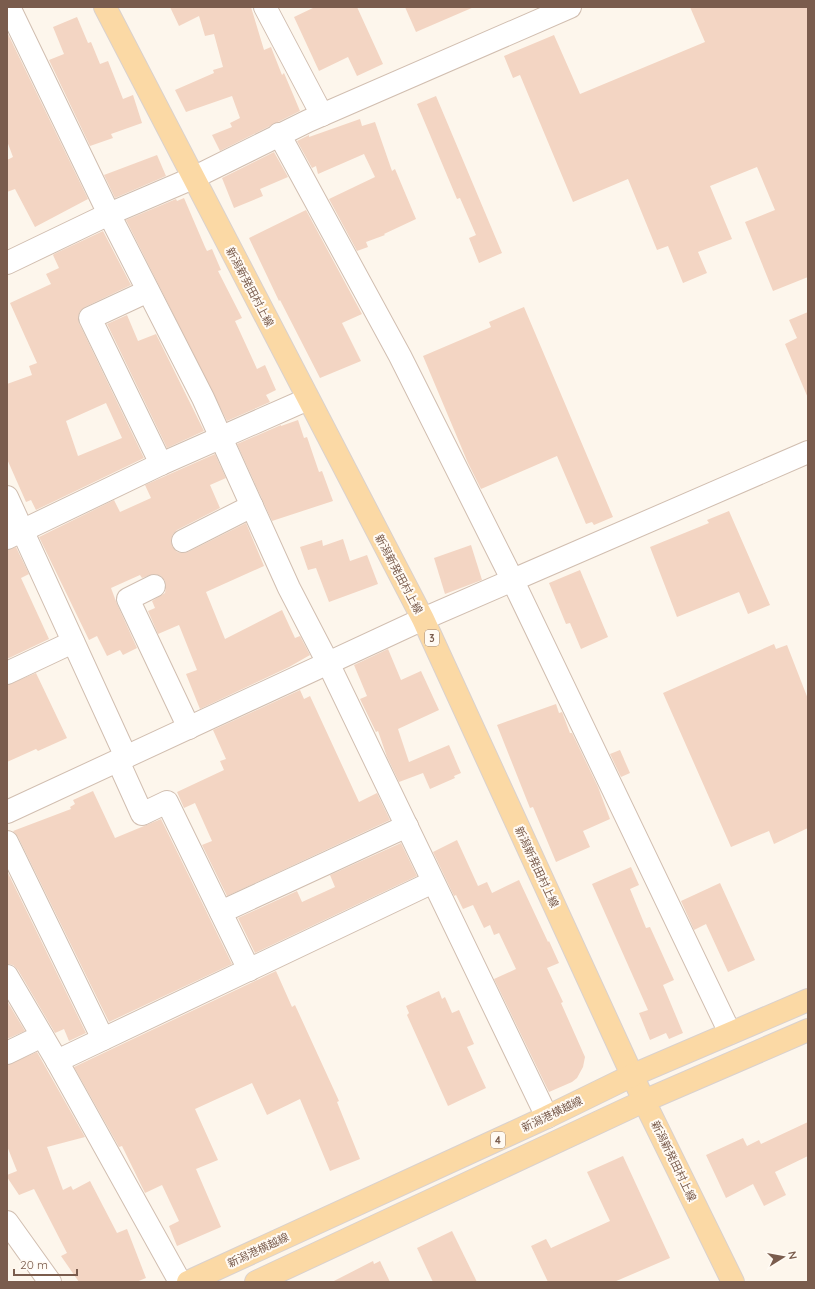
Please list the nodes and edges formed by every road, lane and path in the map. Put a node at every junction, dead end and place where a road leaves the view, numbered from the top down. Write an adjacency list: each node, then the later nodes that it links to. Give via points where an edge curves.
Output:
1 (9, 7): 8 (street)
2 (105, 7): 7 (main road, 新潟新発田村上線 / 3)
3 (265, 7): 5 (street)
4 (570, 7): 5 (street)
5 (322, 115): 6 (street)
6 (279, 134): 7 (street); 19 (street, via 400,356)
7 (193, 178): 8 (street); 11 (main road, 新潟新発田村上線 / 3)
8 (109, 214): 9 (street); 10 (street)
9 (7, 263)
10 (148, 291): 12 (street); 14 (street, via 90,318)
11 (308, 399): 12 (street); 21 (main road, 新潟新発田村上線 / 3)
12 (220, 437): 14 (street); 16 (street)
13 (808, 452): 19 (street)
14 (161, 464): 17 (street)
15 (7, 497): 17 (street)
16 (252, 506): 18 (street); 23 (street, via 289,588)
17 (15, 535): 22 (street)
18 (183, 541)
19 (512, 579): 21 (street); 36 (street)
20 (154, 586): 25 (street, via 128,599)
21 (423, 619): 23 (street); 41 (main road, 新潟新発田村上線 / 3)
22 (73, 642): 24 (street); 26 (street)
23 (328, 663): 25 (street); 28 (street)
24 (7, 673)
25 (189, 728): 26 (street)
26 (122, 759): 27 (street); 31 (street, via 142,814 167,802)
27 (7, 812)
28 (407, 826): 30 (street); 31 (street)
29 (7, 842): 38 (street)
30 (433, 882): 32 (street); 43 (street)
31 (221, 912): 32 (street)
32 (249, 970): 38 (street)
33 (7, 976): 37 (street)
34 (808, 1000): 36 (main road, 新潟港横越線 / 4)
35 (808, 1030): 42 (main road, 4)
36 (730, 1033): 41 (main road, 新潟港横越線 / 4)
37 (42, 1036): 39 (street); 40 (street)
38 (103, 1039): 40 (street)
39 (7, 1053)
40 (57, 1061): 46 (street)
41 (633, 1075): 42 (main road, 新潟新発田村上線 / 3); 43 (main road, 新潟港横越線 / 4)
42 (644, 1101): 48 (main road, 4); 49 (main road, 新潟新発田村上線 / 3)
43 (547, 1117): 47 (main road, 新潟港横越線 / 4)
44 (7, 1222): 45 (street)
45 (50, 1282)
46 (180, 1282)
47 (188, 1282)
48 (256, 1282)
49 (733, 1282)

